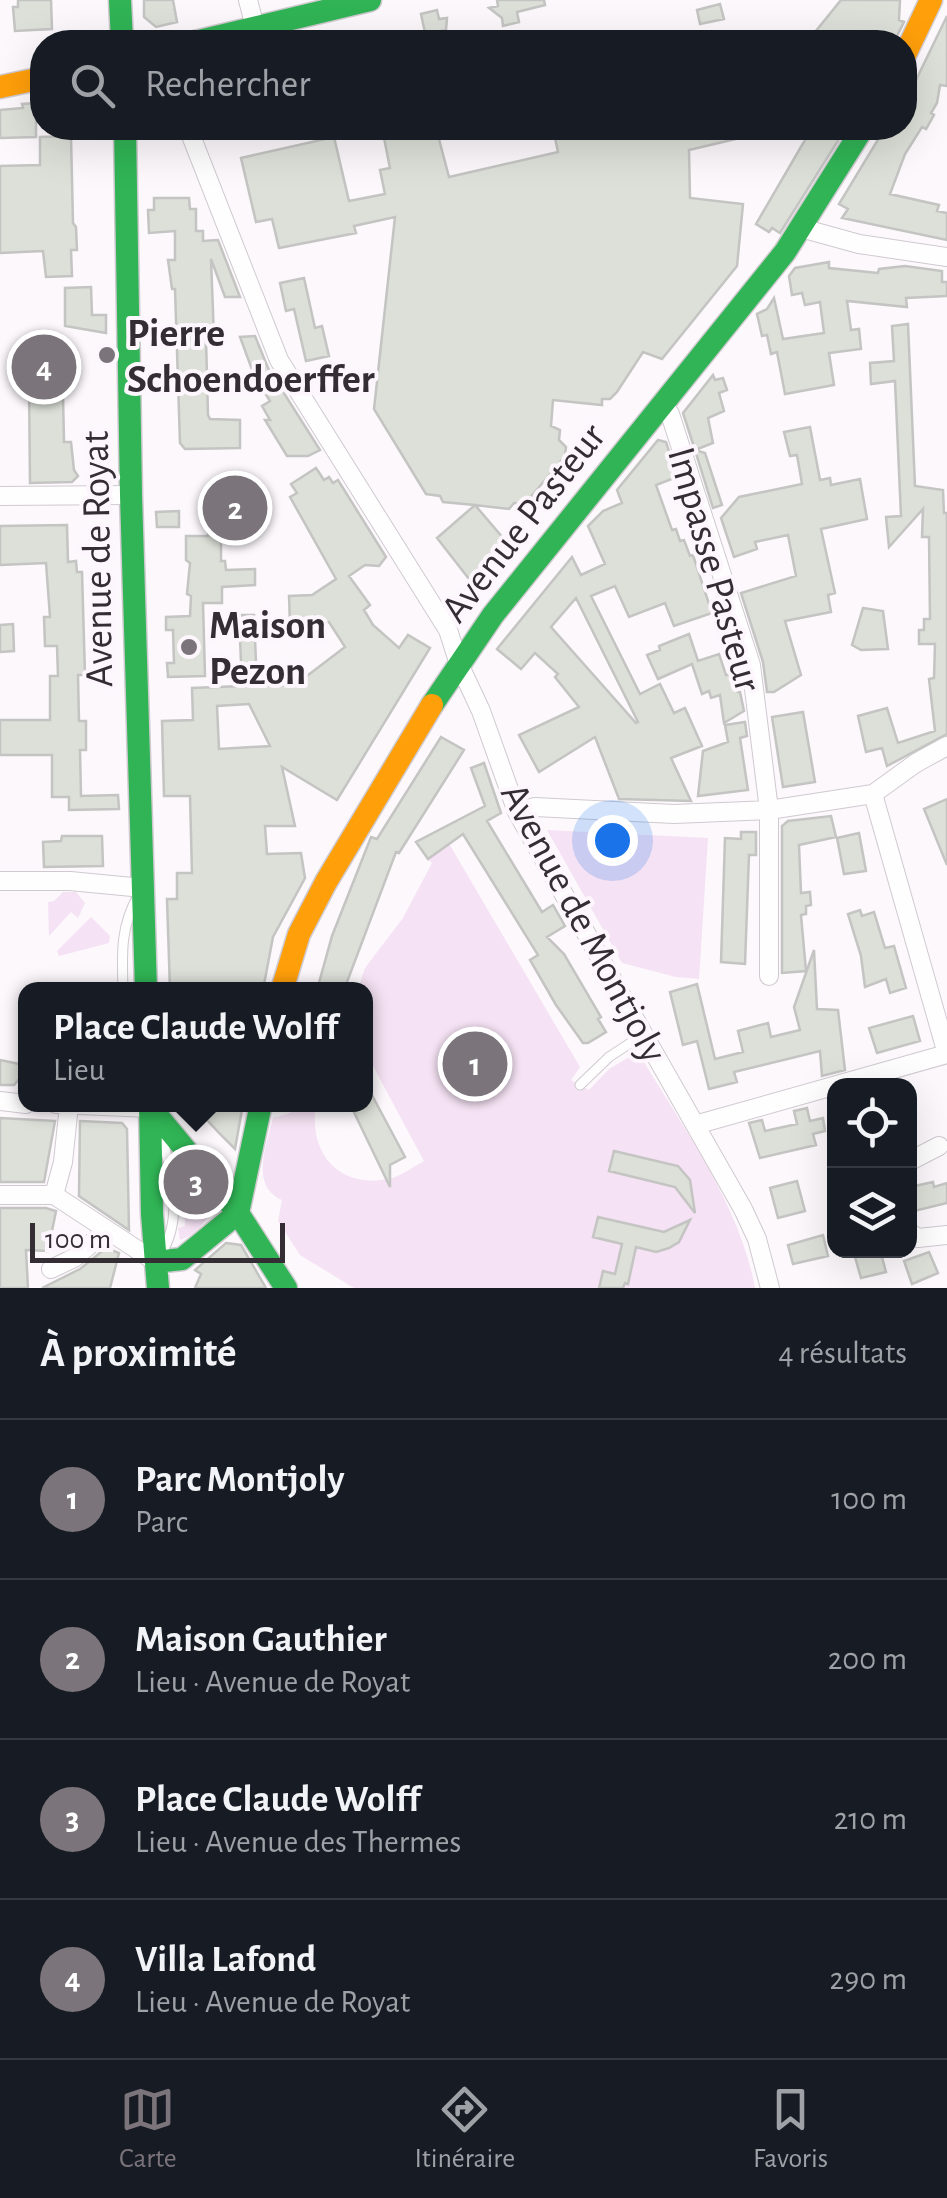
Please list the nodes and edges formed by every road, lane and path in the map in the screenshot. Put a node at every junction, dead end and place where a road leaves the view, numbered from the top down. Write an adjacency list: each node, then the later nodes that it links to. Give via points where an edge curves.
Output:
1 (120, 0): 6 (street)
2 (248, 0): 5 (street)
3 (370, 0): 5 (street)
4 (931, 0): 8 (street)
5 (255, 27): 7 (street)
6 (121, 30)
7 (243, 30)
8 (917, 30)
9 (30, 80): 10 (street)
10 (0, 86)
11 (124, 140): 17 (street, Avenue de Royat)
12 (193, 140): 19 (street, Avenue de Montjoly, via 279,360 448,630)
13 (856, 140): 14 (street, Avenue Pasteur)
14 (801, 228): 15 (street); 16 (street, Avenue Pasteur)
15 (947, 257)
16 (663, 404): 19 (street, Avenue Pasteur); 22 (street, Impasse Pasteur, via 752,666)
17 (131, 494): 18 (street); 25 (street, Avenue de Royat)
18 (0, 496)
19 (459, 664): 23 (street, Avenue de Montjoly); 29 (street, Avenue Pasteur, via 326,882)
20 (947, 746): 21 (street)
21 (873, 794): 22 (street); 31 (street)
22 (769, 810): 23 (street); 26 (street, Impasse Pasteur)
23 (518, 812): 30 (street, Avenue de Montjoly)
24 (0, 880): 25 (street)
25 (143, 888): 27 (lane, via 126,916); 28 (street, Avenue de Royat)
26 (769, 976)
27 (123, 982)
28 (146, 982)
29 (284, 982)
30 (644, 1034): 32 (lane); 37 (street, Avenue de Montjoly)
31 (947, 1054): 37 (street)
32 (580, 1085)
33 (68, 1112): 41 (street)
34 (150, 1112): 46 (street)
35 (155, 1112): 42 (street)
36 (259, 1112): 42 (street)
37 (695, 1125): 50 (street, Avenue de Montjoly, via 757,1239)
38 (939, 1146): 39 (street)
39 (917, 1157)
40 (0, 1195): 41 (street)
41 (54, 1195): 43 (street)
42 (238, 1213): 46 (street, via 182,1260); 49 (street)
43 (106, 1231): 46 (street); 47 (street)
44 (947, 1235): 45 (street)
45 (917, 1237)
46 (156, 1262): 48 (street)
47 (51, 1269)
48 (158, 1288)
49 (286, 1288)
50 (770, 1288)

